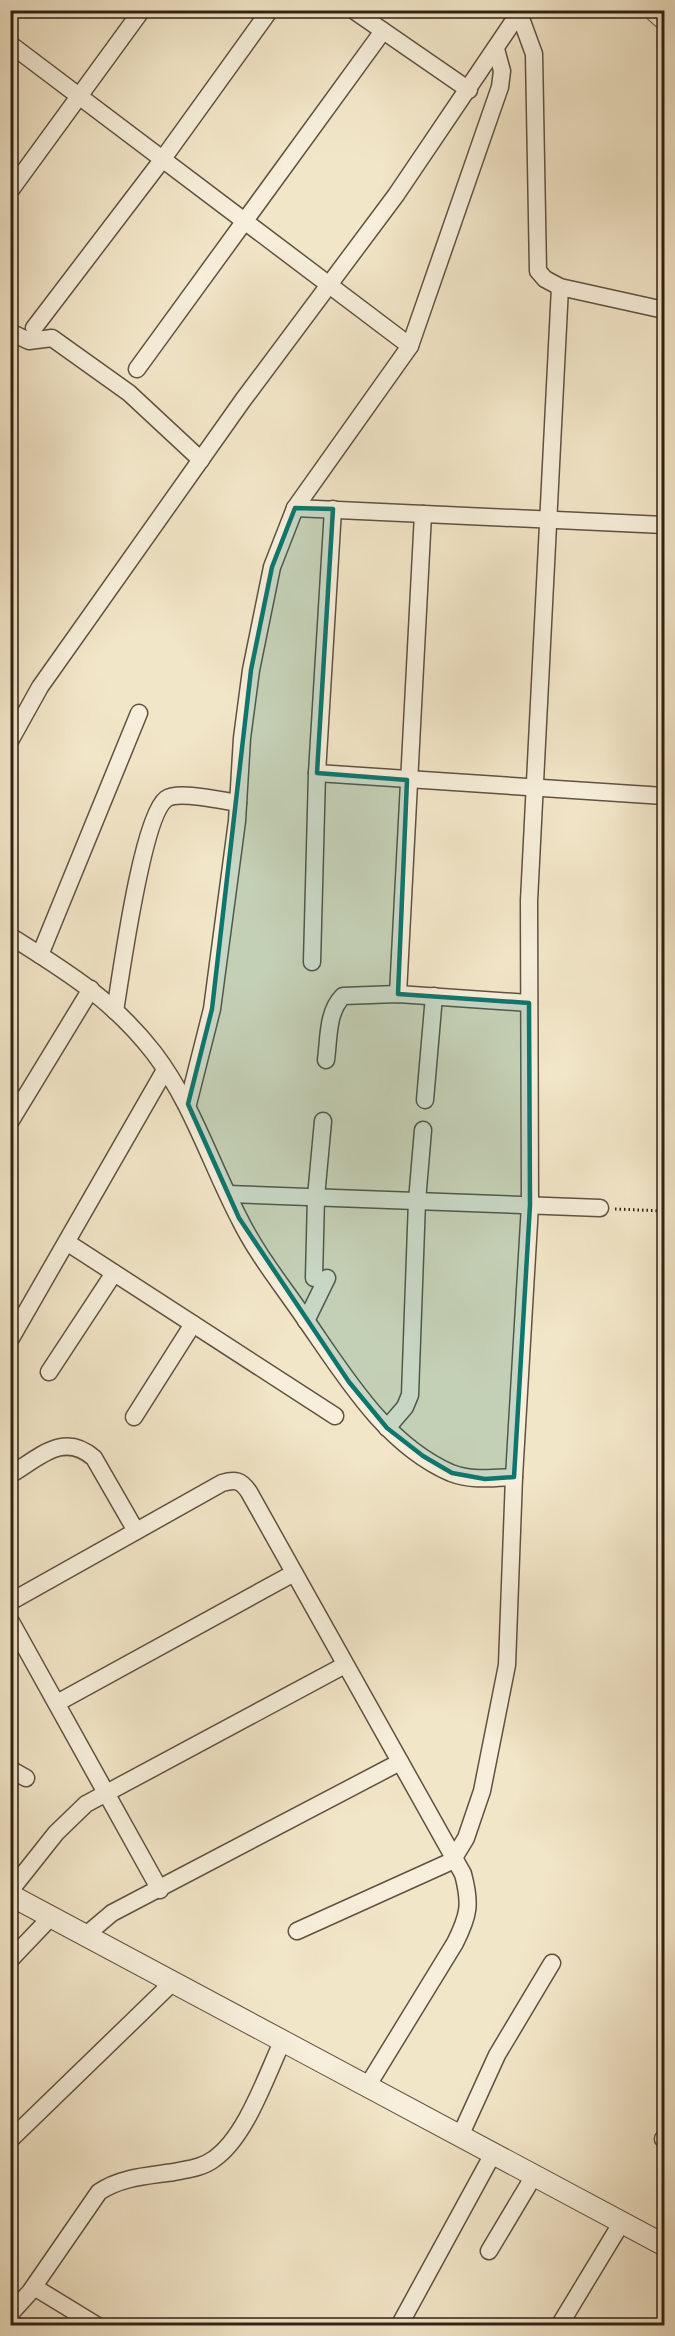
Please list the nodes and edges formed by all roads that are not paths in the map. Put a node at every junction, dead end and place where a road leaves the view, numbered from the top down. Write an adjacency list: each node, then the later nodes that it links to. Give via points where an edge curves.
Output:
1 (142, 10): 11 (street)
2 (270, 10): 12 (street)
3 (353, 10): 7 (street)
4 (654, 10): 6 (street)
5 (520, 12): 9 (street); 16 (street, via 534,54 536,263 545,279)
6 (664, 19)
7 (383, 31): 10 (street); 14 (street)
8 (10, 44): 11 (street)
9 (496, 49): 10 (street); 20 (street, via 502,71 500,87)
10 (469, 90): 15 (street)
11 (80, 94): 12 (street); 13 (street)
12 (162, 160): 14 (street); 18 (street)
13 (10, 191)
14 (244, 222): 15 (street); 21 (street)
15 (328, 284): 20 (street); 22 (street)
16 (560, 287): 17 (street); 26 (street)
17 (664, 310)
18 (34, 328)
19 (10, 332): 22 (street, via 29,341 52,338 129,393)
20 (410, 346): 23 (street)
21 (137, 369)
22 (201, 460): 29 (street, via 40,687)
23 (295, 508): 24 (street); 34 (street, via 272,567 251,670)
24 (333, 509): 25 (street); 30 (street)
25 (423, 514): 26 (street); 31 (street)
26 (547, 520): 27 (street); 32 (street)
27 (664, 525)
28 (139, 713): 36 (street)
29 (10, 741)
30 (316, 773): 31 (street); 37 (street)
31 (408, 780): 32 (street); 39 (street)
32 (534, 790): 33 (street); 41 (street)
33 (664, 796)
34 (238, 803): 42 (street, via 177,795 166,799 158,811 142,858); 46 (street, via 212,1009)
35 (10, 936): 36 (street)
36 (40, 955): 38 (street)
37 (312, 962)
38 (91, 989): 42 (street); 48 (street)
39 (398, 994): 40 (street); 43 (street, via 343,996 335,1003)
40 (434, 996): 41 (street); 45 (street)
41 (529, 1003): 53 (street)
42 (115, 1011): 44 (street)
43 (327, 1060)
44 (165, 1070): 46 (street); 55 (street)
45 (425, 1100)
46 (188, 1104): 50 (street)
47 (323, 1121): 51 (street)
48 (10, 1122)
49 (423, 1130): 52 (street)
50 (228, 1194): 51 (street); 57 (street, via 262,1257)
51 (316, 1197): 52 (street); 57 (street, via 321,1278)
52 (417, 1201): 53 (street); 63 (street, via 410,1395)
53 (530, 1205): 54 (street); 65 (street)
54 (600, 1208)
55 (68, 1243): 56 (street); 59 (street)
56 (114, 1273): 58 (street); 60 (street)
57 (306, 1321): 63 (street)
58 (193, 1324): 61 (street); 62 (street)
59 (10, 1340)
60 (50, 1372)
61 (134, 1416)
62 (335, 1416)
63 (387, 1428): 65 (street, via 452,1473 485,1479)
64 (10, 1475): 66 (street, via 58,1446 74,1445 94,1458)
65 (514, 1477): 76 (street, via 507,1665 482,1791 466,1838)
66 (136, 1531): 67 (street, via 233,1479 243,1483 249,1492); 68 (street)
67 (294, 1574): 70 (street); 71 (street)
68 (10, 1602)
69 (10, 1620): 71 (street)
70 (345, 1665): 72 (street); 75 (street)
71 (57, 1703): 75 (street)
72 (400, 1762): 76 (street); 77 (street)
73 (10, 1769): 74 (street)
74 (26, 1778)
75 (106, 1791): 77 (street); 78 (street, via 69,1819)
76 (453, 1858): 80 (street, via 452,1862); 86 (street, via 463,1874 469,1898 467,1920)
77 (160, 1890): 81 (street, via 112,1913)
78 (10, 1893): 79 (street)
79 (51, 1917): 81 (street); 82 (street)
80 (297, 1931)
81 (86, 1935): 84 (street)
82 (10, 1960)
83 (552, 1963): 87 (street, via 496,2055)
84 (173, 1982): 85 (street); 88 (street)
85 (284, 2040): 86 (street); 94 (street, via 238,2133 225,2149 198,2167 113,2182 99,2192)
86 (368, 2085): 87 (street)
87 (461, 2134): 89 (street)
88 (10, 2140)
89 (494, 2152): 90 (street); 97 (street)
90 (536, 2174): 91 (street); 93 (street)
91 (622, 2222): 92 (street); 98 (street)
92 (664, 2245)
93 (489, 2251)
94 (34, 2287): 95 (street); 96 (street)
95 (10, 2314)
96 (98, 2325)
97 (399, 2325)
98 (559, 2325)

